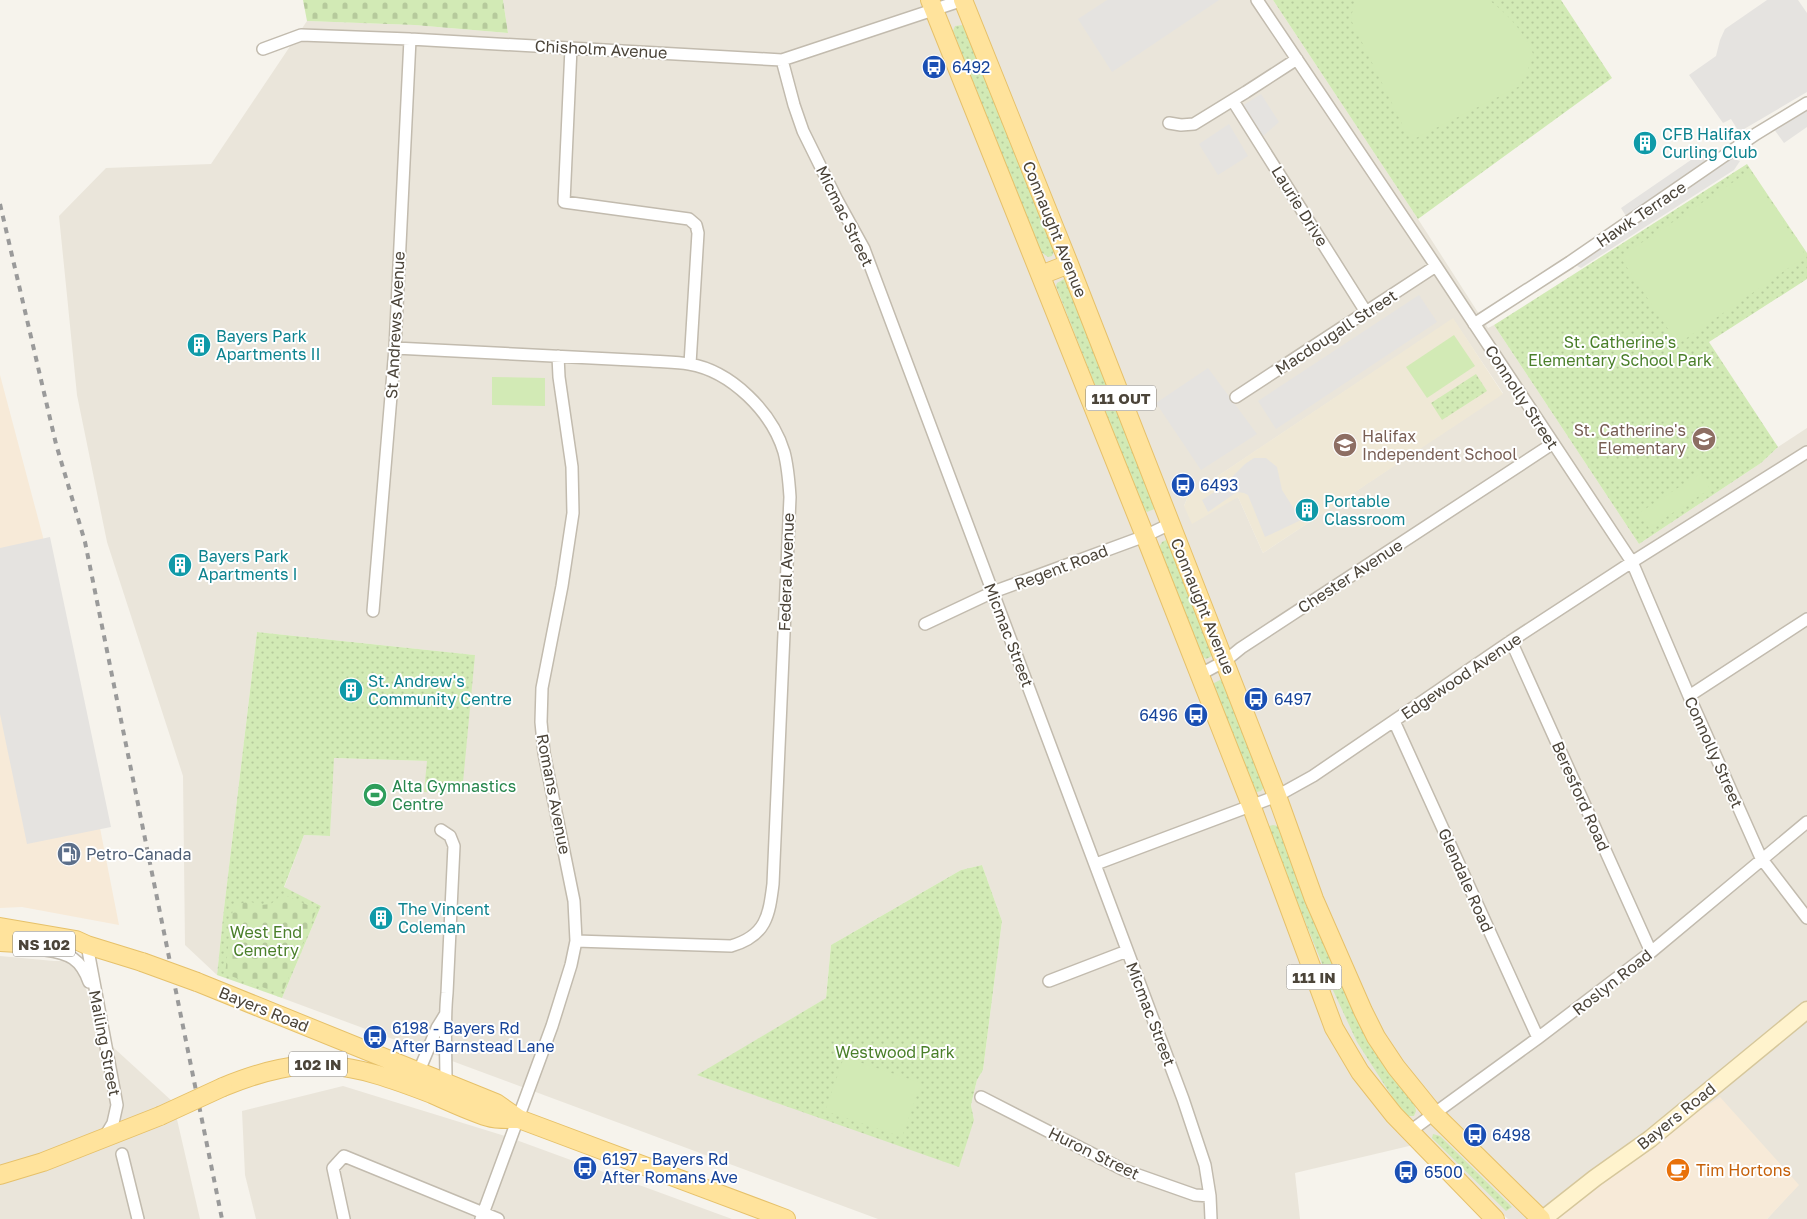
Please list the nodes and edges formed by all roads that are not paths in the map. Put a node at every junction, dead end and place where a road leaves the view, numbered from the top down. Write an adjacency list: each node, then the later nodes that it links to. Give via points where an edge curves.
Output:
1 (963, 0): 3 (street, Connaught Avenue); 12 (main road, Connaught Avenue / 111 OUT)
2 (1257, 0): 7 (street, Connolly Street)
3 (933, 5): 8 (street, Chisholm Avenue); 14 (main road, Connaught Avenue / 111 IN)
4 (410, 40): 5 (street, Chisholm Avenue); 6 (street, Chisholm Avenue, via 300,35); 17 (street, St Andrews Avenue)
5 (571, 48): 8 (street, Chisholm Avenue); 19 (street, via 564,202 689,219 696,225 698,264)
6 (263, 49)
7 (1296, 59): 9 (street); 13 (street, Connolly Street)
8 (782, 60): 26 (street, Micmac Street, via 803,130 864,249)
9 (1233, 100): 11 (street, via 1194,124); 15 (street, Laurie Drive)
10 (1807, 102): 16 (street, Hawk Terrace)
11 (1169, 124)
12 (1070, 264): 14 (main road); 23 (main road, Connaught Avenue / 111 OUT)
13 (1436, 266): 15 (street, Macdougall Street); 16 (street, Connolly Street)
14 (1041, 275): 24 (main road, Connaught Avenue / 111 IN)
15 (1366, 312): 20 (street, Macdougall Street)
16 (1474, 324): 21 (street, Connolly Street)
17 (395, 348): 18 (street, Federal Avenue); 27 (street, St Andrews Avenue)
18 (558, 356): 19 (street, Federal Avenue); 43 (street, Romans Avenue, via 572,467 573,514 542,688 540,722 574,901)
19 (690, 364): 43 (street, Federal Avenue, via 734,384 756,404 777,433 788,468 790,497 770,910 755,934 731,946)
20 (1236, 397)
21 (1552, 444): 25 (street, Connolly Street); 31 (street, Chester Avenue, via 1240,648)
22 (1807, 452): 25 (street, Edgewood Avenue)
23 (1170, 524): 24 (street, Regent Road); 31 (main road, Connaught Avenue / 111 OUT)
24 (1145, 536): 26 (street, Regent Road); 32 (main road, Connaught Avenue / 111 IN)
25 (1632, 562): 30 (street, Edgewood Avenue); 33 (street, Connolly Street)
26 (993, 592): 29 (street, Regent Road); 40 (street, Micmac Street)
27 (373, 611)
28 (1807, 619): 33 (street)
29 (925, 624)
30 (1512, 641): 34 (street, Edgewood Avenue); 48 (street, Beresford Road)
31 (1225, 661): 32 (street, Chester Avenue); 35 (main road, Connaught Avenue / 111 OUT)
32 (1199, 675): 36 (main road, Connaught Avenue / 111 IN)
33 (1689, 696): 39 (street, Connolly Street)
34 (1394, 721): 35 (street, Edgewood Avenue, via 1313,776); 53 (street, Glendale Road)
35 (1277, 796): 36 (street, Edgewood Avenue); 57 (main road, Connaught Avenue / 111 OUT, via 1314,899 1376,1037)
36 (1251, 805): 40 (street, Edgewood Avenue); 59 (main road, Connaught Avenue / 111 IN, via 1334,1028 1360,1072)
37 (1807, 822): 39 (street, Roslyn Road)
38 (441, 830): 52 (street, via 450,836 454,846)
39 (1762, 858): 41 (street, Connolly Street); 48 (street, Roslyn Road)
40 (1096, 864): 47 (street, Micmac Street)
41 (1807, 918)
42 (0, 927): 45 (main road, Bayers Road, via 76,940)
43 (576, 941): 58 (street, Romans Avenue, via 552,1026)
44 (0, 942): 45 (main road, NS 102)
45 (87, 945): 50 (street, Mailing Street); 54 (main road, Bayers Road, bridge, via 197,982)
46 (0, 948): 50 (street, via 52,951 71,956 87,975)
47 (1127, 951): 49 (street); 63 (street, Micmac Street, via 1183,1099 1205,1165)
48 (1650, 952): 53 (street, Roslyn Road)
49 (1049, 981)
50 (97, 1003): 60 (street, Mailing Street, via 117,1105 113,1123)
51 (1807, 1010): 71 (main road, Bayers Road, via 1650,1139)
52 (444, 1015): 54 (street); 55 (street)
53 (1538, 1038): 57 (street, Roslyn Road)
54 (419, 1072): 55 (main road, Bayers Road)
55 (446, 1082): 58 (main road, Bayers Road, via 496,1103)
56 (981, 1097): 63 (street, Huron Street, via 1124,1170 1195,1195)
57 (1434, 1114): 59 (street, Roslyn Road); 71 (main road, Connaught Avenue / 111 OUT)
58 (519, 1119): 60 (main road, Bayers Road / 102 IN, bridge, via 490,1118 378,1074 317,1064 280,1068 242,1080); 64 (street, Romans Avenue); 68 (main road, Bayers Road)
59 (1409, 1132): 70 (main road, Connaught Avenue / 111 IN)
60 (103, 1139): 62 (main road, Bayers Road / 102 IN)
61 (122, 1154): 65 (street)
62 (0, 1174)
63 (1210, 1196): 69 (street, Micmac Street)
64 (482, 1216): 66 (street, via 344,1156 333,1168); 67 (street)
65 (138, 1219)
66 (344, 1219)
67 (498, 1219)
68 (786, 1219)
69 (1211, 1219)
70 (1495, 1219)
71 (1542, 1219)

